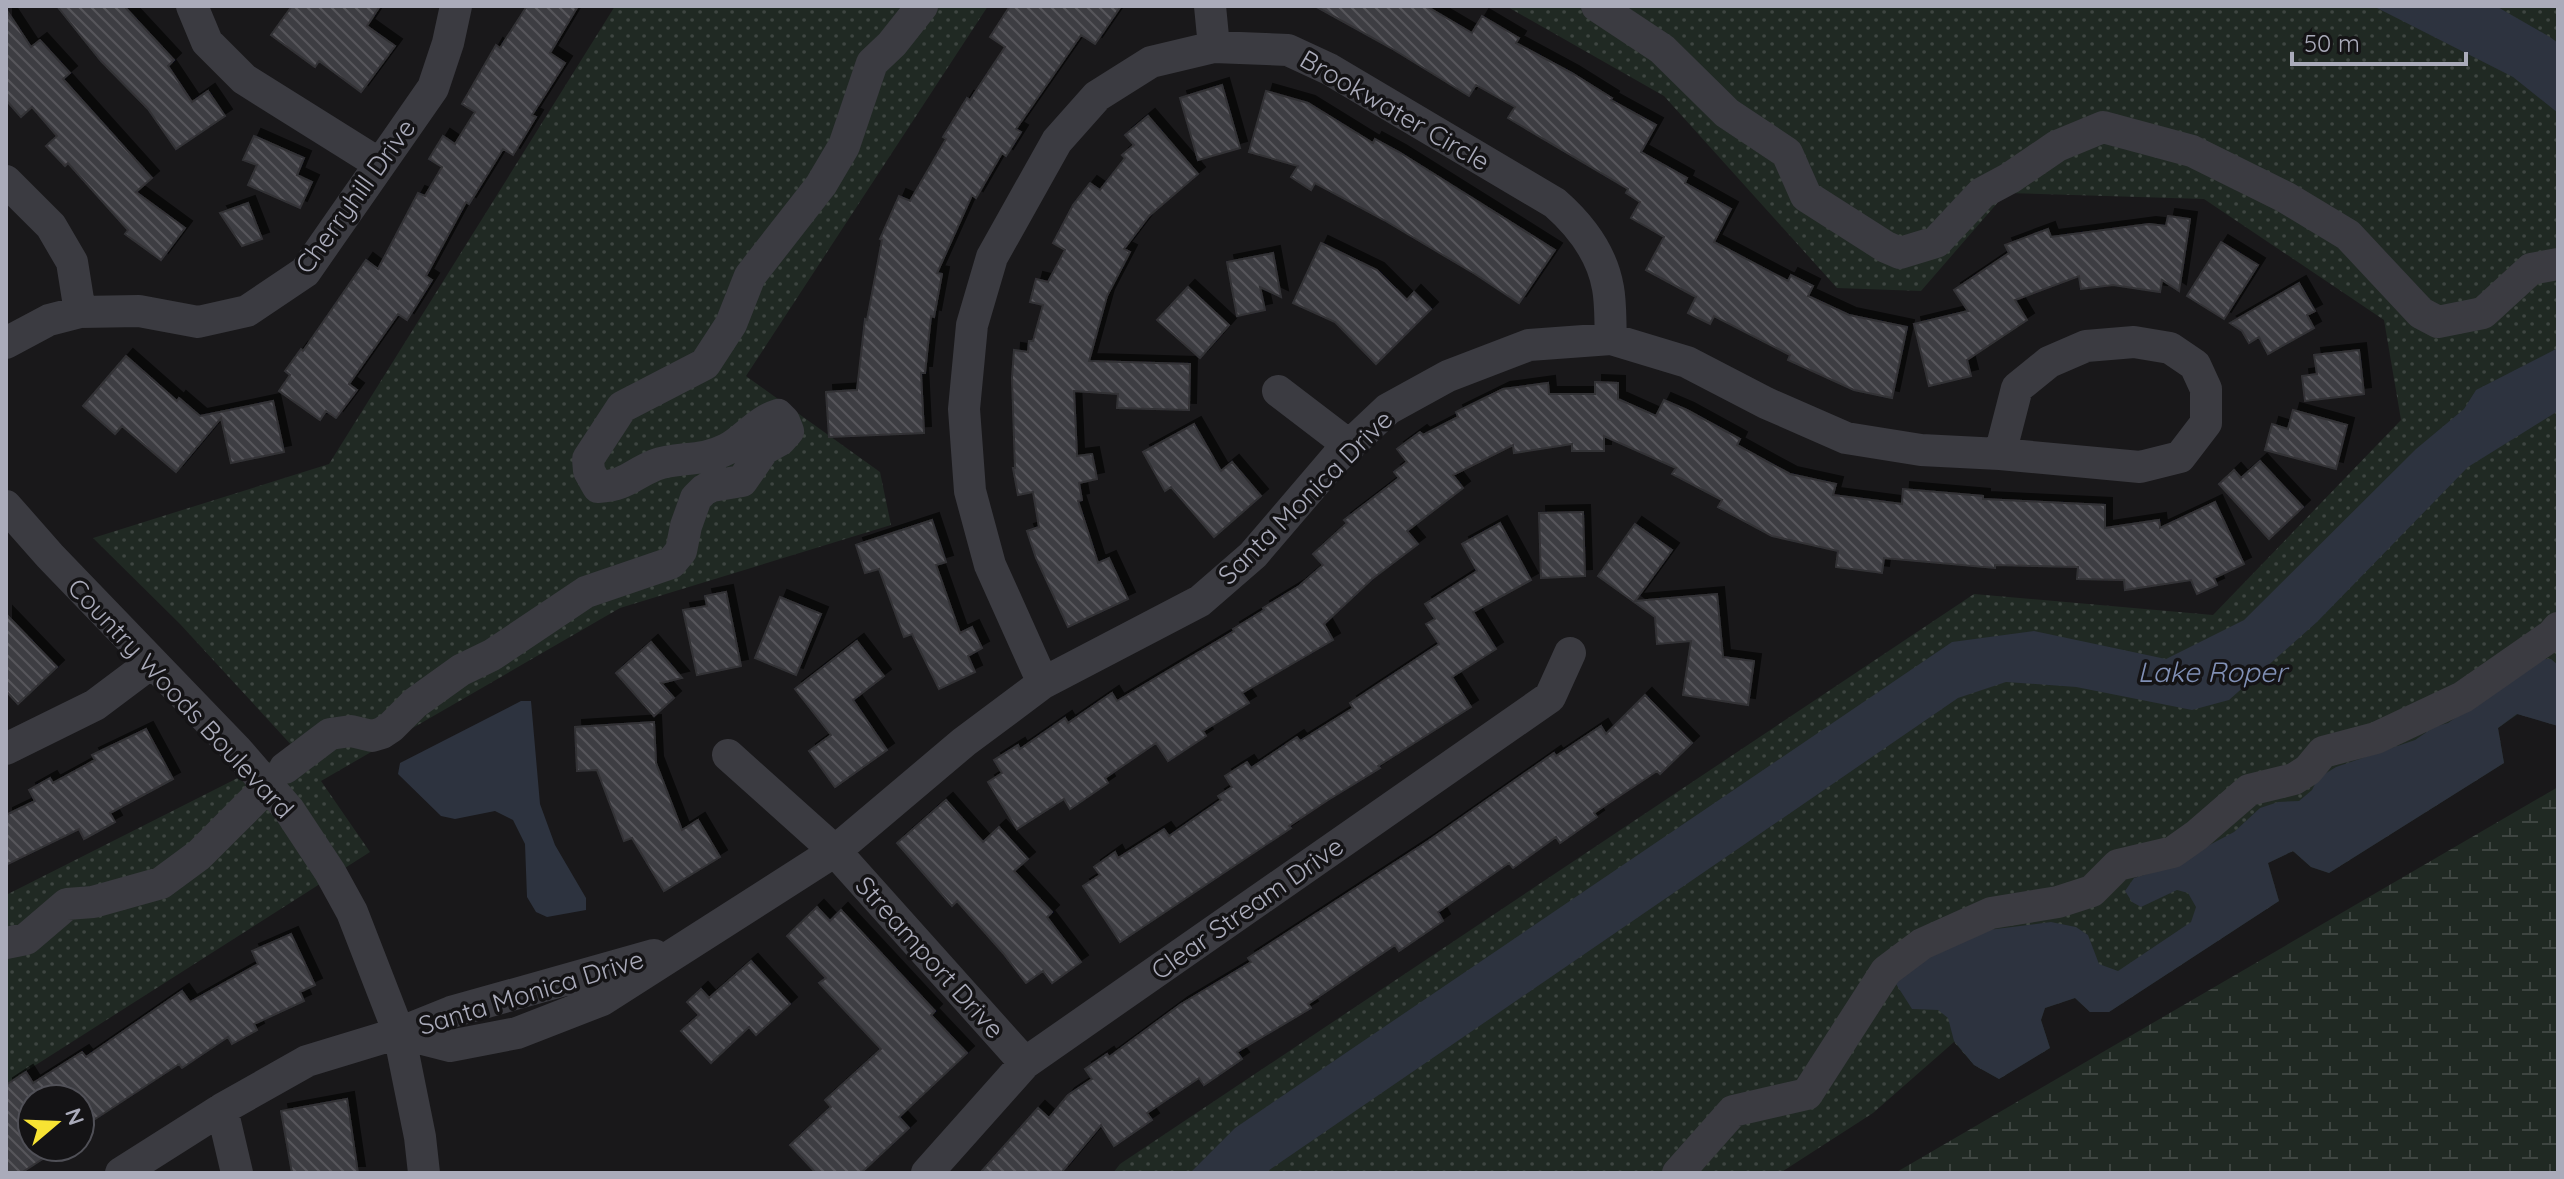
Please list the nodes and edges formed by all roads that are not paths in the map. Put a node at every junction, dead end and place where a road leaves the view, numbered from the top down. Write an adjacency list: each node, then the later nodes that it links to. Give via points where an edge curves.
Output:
1 (192, 6): 7 (street, via 207,42 244,79)
2 (456, 6): 7 (street, Cherryhill Drive, via 433,88)
3 (922, 6): 23 (street, via 872,63 844,146 821,185 750,276 731,324 705,364 622,407 588,459 589,471 598,487 618,486 655,465 704,458 729,448 778,415 786,436 764,449 742,481 712,486 696,498 681,551 671,563 586,592 461,670 382,733 330,734)
4 (1210, 6): 6 (street)
5 (1597, 6): 9 (street, via 1662,49 1727,113 1787,153 1806,196 1900,253 1936,242 1982,193 2057,146 2103,127 2192,151 2285,197 2348,235 2421,313 2438,322 2483,313 2531,269)
6 (1214, 47): 11 (street, Brookwater Circle, via 1288,50 1555,203 1577,223 1598,256 1608,287); 20 (street, Brookwater Circle, via 1151,62 1097,96 1067,129 992,257 972,325 964,409 970,491 990,565)
7 (378, 163): 10 (street, Cherryhill Drive, via 305,272 247,311 198,322 139,311)
8 (6, 181): 10 (street, via 51,226 72,262)
9 (2558, 264)
10 (80, 312): 12 (street, Cherryhill Drive, via 49,320)
11 (1611, 339): 14 (street, Santa Monica Drive, via 1529,345 1448,376 1388,409); 15 (street, Santa Monica Drive, via 1687,362 1846,438 1921,450)
12 (6, 343)
13 (1278, 391): 14 (street)
14 (1350, 446): 20 (street, Santa Monica Drive, via 1253,555 1200,601)
15 (2000, 454): 15 (street, Santa Monica Drive, via 2140,467 2180,457 2206,423 2206,389 2195,365 2170,348 2134,342 2086,346 2049,362 2017,388)
16 (6, 506): 19 (street, Country Woods Boulevard)
17 (2558, 628): 33 (street, via 2463,697 2376,738 2323,752 2294,779 2249,790 2173,852 2118,865 2092,891 1991,913 1922,944 1886,971 1807,1094 1733,1111)
18 (1570, 653): 27 (street, Clear Stream Drive, via 1550,697)
19 (151, 663): 21 (street, via 95,705); 23 (street, Country Woods Boulevard)
20 (1043, 683): 24 (street, Santa Monica Drive)
21 (6, 749)
22 (728, 755): 24 (street, Streamport Drive)
23 (277, 777): 25 (street, via 199,855 161,883 67,904 26,939); 26 (street, Country Woods Boulevard, via 289,810 352,912)
24 (835, 851): 26 (street, Santa Monica Drive, via 602,1000 517,1033 450,1046); 27 (street, Streamport Drive)
25 (6, 943)
26 (399, 1033): 28 (street, via 307,1061); 31 (street, Country Woods Boulevard)
27 (1025, 1063): 32 (street, Clear Stream Drive)
28 (222, 1109): 29 (street); 30 (street)
29 (121, 1173)
30 (237, 1173)
31 (424, 1173)
32 (927, 1173)
33 (1678, 1173)

